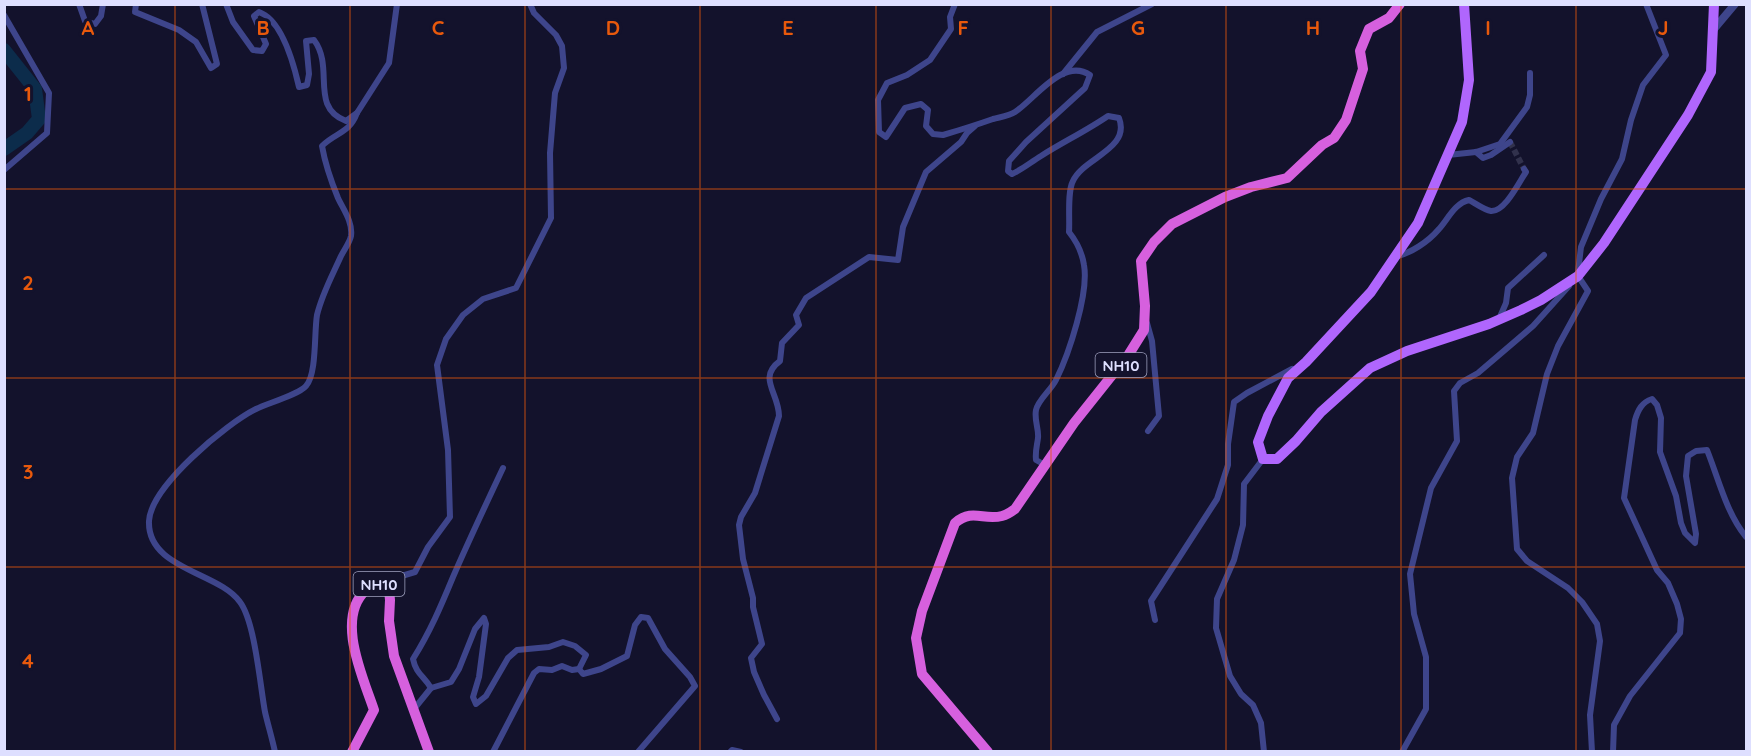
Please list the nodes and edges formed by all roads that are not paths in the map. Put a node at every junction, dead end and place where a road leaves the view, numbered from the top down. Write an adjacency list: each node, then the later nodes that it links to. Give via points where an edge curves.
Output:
1 (79, 4): 2 (street, via 85,21 95,24)
2 (103, 4)
3 (136, 4): 4 (street, via 135,12 179,30 196,42 211,68 217,64)
4 (202, 4)
5 (226, 4): 19 (street, via 233,22 253,50 262,51 266,44 254,16 259,12 266,15 284,40 299,87 307,85 309,74 306,41 314,40 324,65 325,102 334,117 346,121)
6 (397, 4): 19 (street, via 389,63)
7 (530, 4): 37 (street, via 562,46 564,68 555,93 550,153 551,219 516,288 483,298 463,315 446,339 437,365 448,450 450,517 415,572)
8 (955, 4): 20 (street, via 951,29 930,60 887,83 878,100 879,132 886,137 905,108 921,104 928,110 926,126 933,134 943,135)
9 (1152, 4): 18 (street, via 1097,32)
10 (1400, 4): 29 (highway, NH10, via 1389,18 1369,29 1360,51 1363,69 1346,120 1334,138 1287,178 1225,197 1172,224 1155,242 1141,261)
11 (1464, 4): 23 (main road, via 1469,80 1462,122)
12 (1646, 4): 28 (street, via 1666,55 1643,85 1622,159 1581,247)
13 (1714, 4): 16 (main road)
14 (1735, 4): 16 (street)
15 (4, 15): 25 (street, via 49,93 46,133)
16 (1714, 29): 28 (main road, via 1711,72 1688,115)
17 (1530, 73): 22 (street, via 1527,107 1500,144)
18 (1063, 75): 20 (street, via 1042,87 1014,113); 34 (street, via 1077,70 1090,75 1084,88 1008,161 1008,171 1012,174 1026,167 1108,117 1119,118 1122,126 1119,138 1077,173 1071,183 1069,232 1085,267 1084,289 1065,360 1036,408 1038,436 1034,450 1036,460)
19 (357, 113): 43 (street, via 352,125 322,146 349,220 351,236 321,298 312,369 306,386 253,410 200,451 163,490 152,507 149,523 154,540 167,558 225,589 239,600 249,616)
20 (978, 124): 42 (street, via 926,172 903,227 898,260 869,257 806,298 796,315 799,325 782,343 780,361 771,367 768,378 780,416 755,493 739,525 762,644 751,658)
21 (1510, 142): 22 (street, via 1483,158)
22 (1476, 152): 23 (street)
23 (1448, 155): 27 (main road, via 1419,223)
24 (1524, 169): 27 (street, via 1526,172 1506,203 1496,210 1489,211 1469,200 1461,202 1437,232 1408,254)
25 (4, 170)
26 (1544, 255): 30 (street, via 1508,288)
27 (1395, 257): 31 (main road, via 1371,292)
28 (1578, 276): 30 (main road); 52 (street, via 1533,326 1478,373 1460,382 1454,391 1457,441 1431,488 1410,574 1414,614 1426,657 1426,709); 53 (street, via 1588,291 1558,346 1533,433 1517,457 1512,478 1513,513 1517,549 1527,561 1568,588 1597,624 1600,641 1590,715)
29 (1145, 313): 32 (street, via 1152,341 1159,416); 34 (highway, NH10, via 1144,330 1129,354)
30 (1499, 320): 33 (main road, via 1407,351 1370,368 1277,459)
31 (1306, 362): 33 (main road, via 1288,378 1268,416 1258,442); 38 (street, via 1234,402 1228,465 1217,499 1151,601)
32 (1148, 431)
33 (1263, 459): 51 (street, via 1244,484 1243,525 1234,560 1217,599 1216,628 1230,676 1253,705 1261,723)
34 (1044, 465): 50 (highway, NH10, via 1015,510 1001,517 963,516 955,523 916,638 922,674)
35 (503, 468): 40 (street, via 445,601 413,659 415,670)
36 (1746, 537): 54 (street, via 1729,511 1707,450 1688,456 1686,476 1695,543 1685,534 1660,453 1661,418 1657,405 1652,399 1647,400 1635,420 1624,498 1677,604 1680,633 1630,696 1614,725)
37 (388, 580): 41 (highway, NH10, via 394,656); 44 (highway, NH10, via 367,589 355,605 350,622 374,710)
38 (1155, 620)
39 (579, 669): 40 (street, via 586,655 563,642 517,650 508,657 486,696 477,704 473,697 479,677 484,618 451,682); 46 (street, via 562,666 534,673); 47 (street, via 583,674 627,656 641,617 648,618 665,649 690,677 695,686)
40 (431, 688): 41 (street)
41 (414, 709): 45 (highway, NH10)
42 (777, 719)
43 (275, 752)
44 (352, 752)
45 (429, 752)
46 (492, 752)
47 (638, 752)
48 (730, 752): 49 (street)
49 (741, 752)
50 (987, 752)
51 (1264, 752)
52 (1402, 752)
53 (1592, 752)
54 (1613, 752)

